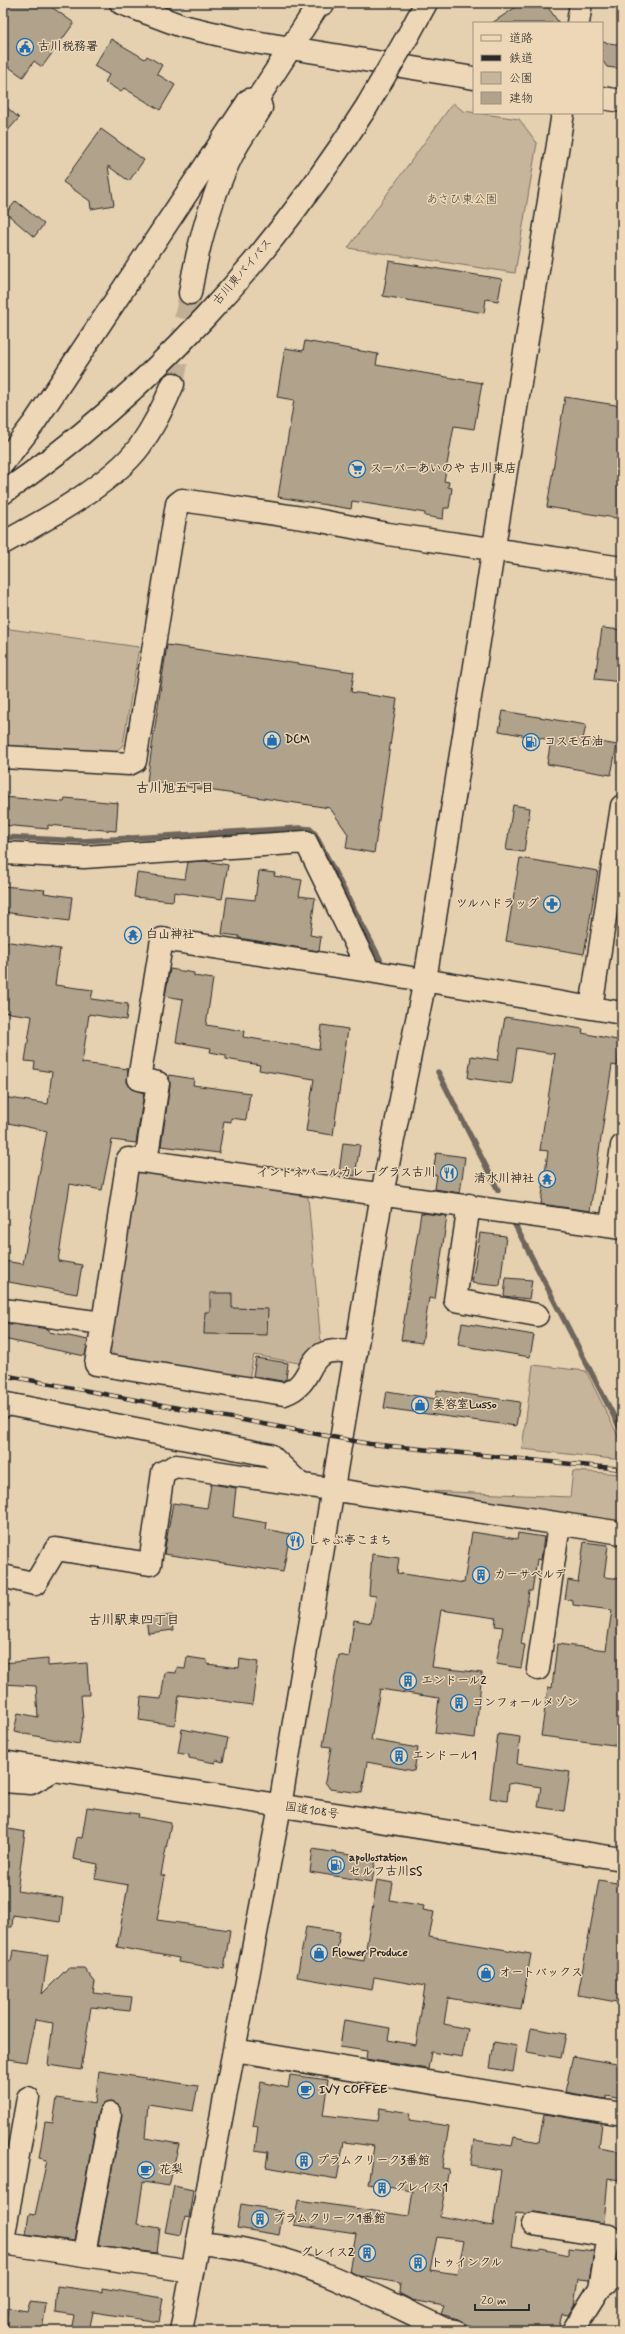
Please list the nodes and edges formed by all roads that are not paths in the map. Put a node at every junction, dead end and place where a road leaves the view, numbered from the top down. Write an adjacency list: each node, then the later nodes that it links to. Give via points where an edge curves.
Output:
1 (121, 3): 6 (main road, via 182,26)
2 (426, 3): 15 (main road, 古川東バイパス, bridge, via 367,106 283,226 201,319 118,402 75,439)
3 (581, 3): 5 (main road)
4 (319, 4): 6 (main road)
5 (578, 22)
6 (290, 49): 7 (main road); 8 (main road)
7 (473, 78)
8 (258, 98): 12 (main road, via 261,108 234,151 210,207 196,257); 14 (main road, via 249,100 34,422)
9 (603, 98): 10 (main road)
10 (622, 102)
11 (563, 114): 17 (main road)
12 (190, 293)
13 (173, 384): 16 (main road, via 159,418 139,447 116,471)
14 (3, 463)
15 (3, 493)
16 (3, 543)
17 (495, 549): 18 (main road); 19 (main road, via 182,500 177,504 135,761 129,764); 24 (main road)
18 (622, 568)
19 (3, 757)
20 (622, 806): 21 (main road)
21 (619, 840): 25 (main road)
22 (3, 853): 23 (main road, via 84,857 306,842)
23 (369, 971): 24 (main road); 28 (main road, via 162,939 139,1079 158,1083)
24 (425, 980): 25 (main road); 29 (main road)
25 (591, 1008): 26 (main road)
26 (622, 1013)
27 (622, 1146): 31 (main road)
28 (146, 1161): 29 (main road); 34 (main road, via 128,1159)
29 (382, 1194): 30 (main road); 35 (main road)
30 (469, 1205): 31 (main road); 33 (main road, via 455,1300)
31 (616, 1227)
32 (3, 1310): 34 (main road)
33 (536, 1315)
34 (103, 1323): 35 (main road, via 96,1364 284,1394 294,1391 300,1385 313,1361 322,1354 338,1349)
35 (356, 1353): 38 (main road)
36 (3, 1407): 37 (main road, via 8,1404 270,1455)
37 (300, 1484): 38 (main road); 41 (main road, via 176,1466 163,1472 150,1564 56,1549 35,1584)
38 (334, 1488): 39 (main road); 46 (main road)
39 (559, 1524): 40 (main road); 42 (main road)
40 (622, 1534)
41 (3, 1576)
42 (538, 1670)
43 (3, 1762): 44 (main road, 国道108号)
44 (54, 1770): 45 (main road, via 31,1783); 46 (main road, 国道108号)
45 (3, 1781)
46 (280, 1806): 47 (main road, 国道108号); 48 (main road)
47 (622, 1859)
48 (234, 2050): 51 (main road); 55 (main road)
49 (28, 2098): 53 (main road)
50 (110, 2114): 56 (main road)
51 (622, 2114)
52 (532, 2224): 59 (main road, via 609,2236)
53 (3, 2240)
54 (3, 2243): 56 (main road)
55 (198, 2243): 57 (main road); 61 (main road, via 239,2246 311,2268 444,2329)
56 (84, 2254): 57 (main road)
57 (192, 2271): 60 (main road)
58 (622, 2271): 59 (main road)
59 (600, 2288): 62 (main road)
60 (181, 2331)
61 (455, 2331)
62 (573, 2331)

